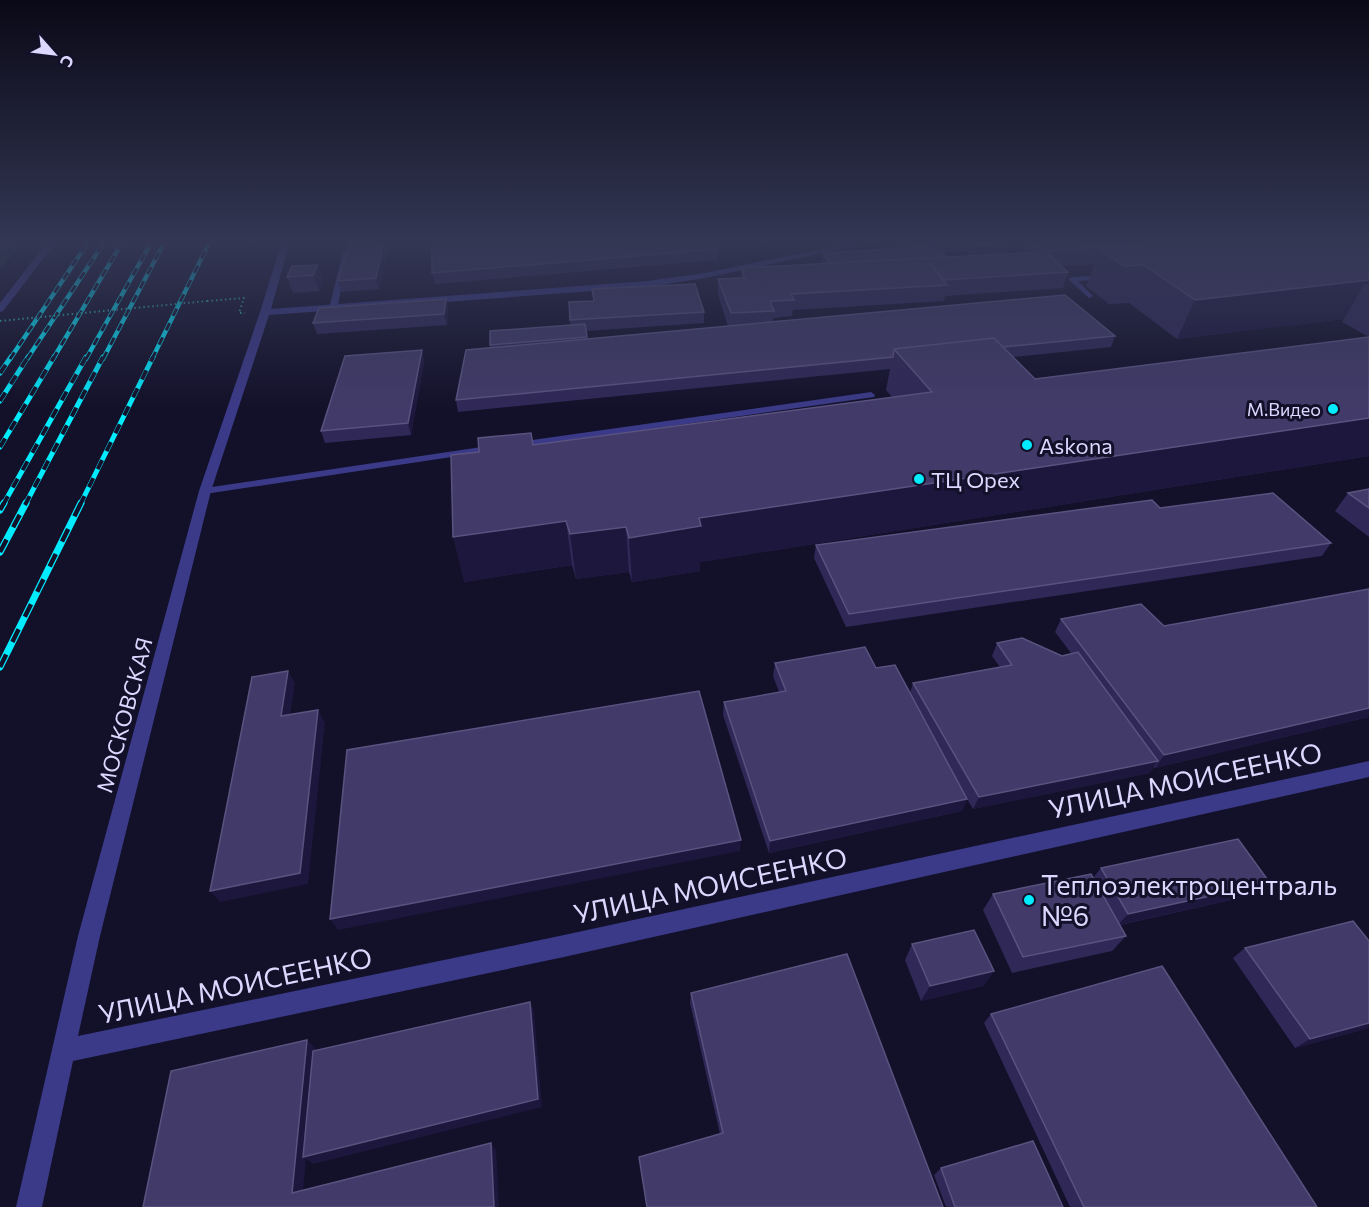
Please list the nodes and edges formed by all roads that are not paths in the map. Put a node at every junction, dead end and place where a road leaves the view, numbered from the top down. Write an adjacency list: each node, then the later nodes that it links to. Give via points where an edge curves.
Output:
1 (269, 297): 5 (street, МОСКОВСКАЯ)
2 (336, 297): 4 (lane)
3 (449, 297): 4 (street)
4 (334, 305): 5 (street)
5 (265, 312): 7 (street, МОСКОВСКАЯ)
6 (871, 395): 7 (lane)
7 (205, 490): 9 (street, МОСКОВСКАЯ, via 89,936)
8 (1369, 769): 9 (street, УЛИЦА МОИСЕЕНКО)
9 (63, 1052): 10 (street, МОСКОВСКАЯ)
10 (29, 1207)

